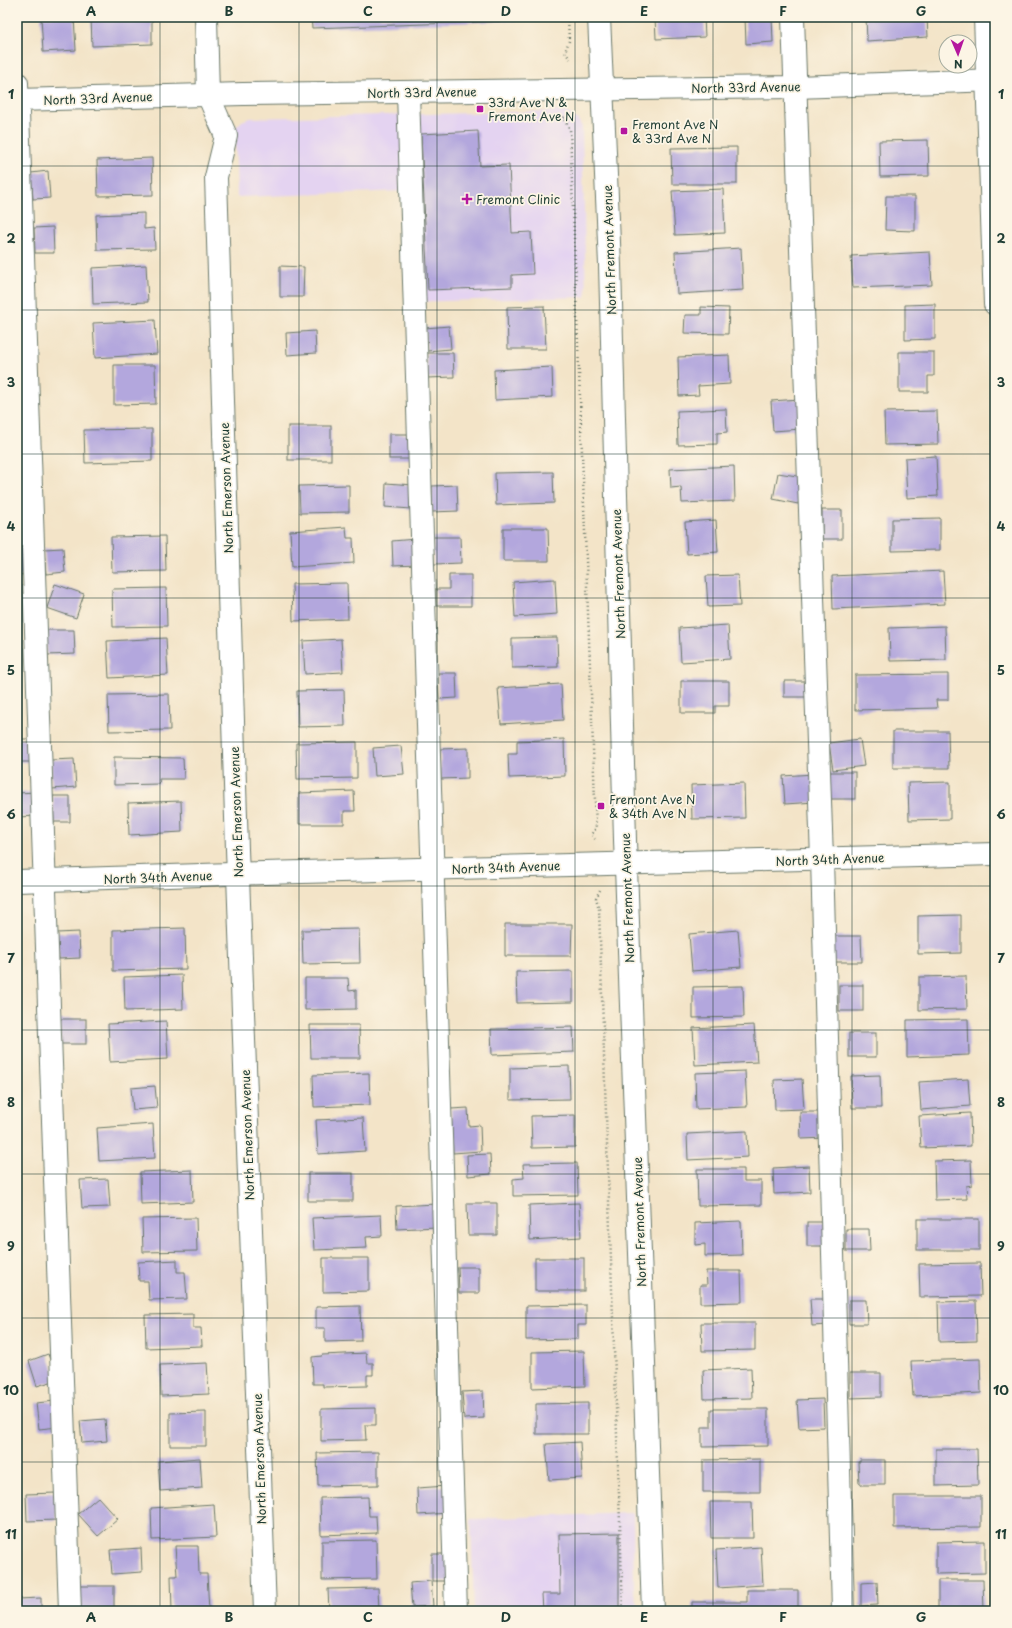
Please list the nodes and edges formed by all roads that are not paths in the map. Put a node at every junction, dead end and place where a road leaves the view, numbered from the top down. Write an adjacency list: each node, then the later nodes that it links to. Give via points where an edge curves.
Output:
1 (206, 17): 10 (street, North Emerson Avenue)
2 (599, 17): 7 (street, North Fremont Avenue)
3 (793, 17): 6 (street)
4 (985, 17): 5 (street)
5 (991, 80): 6 (street, North 33rd Avenue); 11 (street)
6 (796, 87): 7 (street, North 33rd Avenue); 13 (street)
7 (603, 89): 8 (street, North 33rd Avenue); 14 (street, North Fremont Avenue)
8 (408, 92): 10 (street, North 33rd Avenue); 15 (street)
9 (17, 94): 10 (street, North 33rd Avenue); 18 (street)
10 (208, 95): 16 (street, North Emerson Avenue, via 226,136 216,177)
11 (995, 304)
12 (995, 854): 13 (street, North 34th Avenue)
13 (822, 859): 14 (street, North 34th Avenue); 23 (street)
14 (626, 864): 15 (street, North 34th Avenue); 22 (street, North Fremont Avenue)
15 (432, 869): 16 (street, North 34th Avenue); 21 (street)
16 (238, 875): 18 (street, North 34th Avenue); 20 (street, North Emerson Avenue)
17 (17, 881): 18 (street, North 34th Avenue)
18 (45, 881): 19 (street)
19 (70, 1611)
20 (265, 1611)
21 (456, 1611)
22 (653, 1611)
23 (843, 1611)

